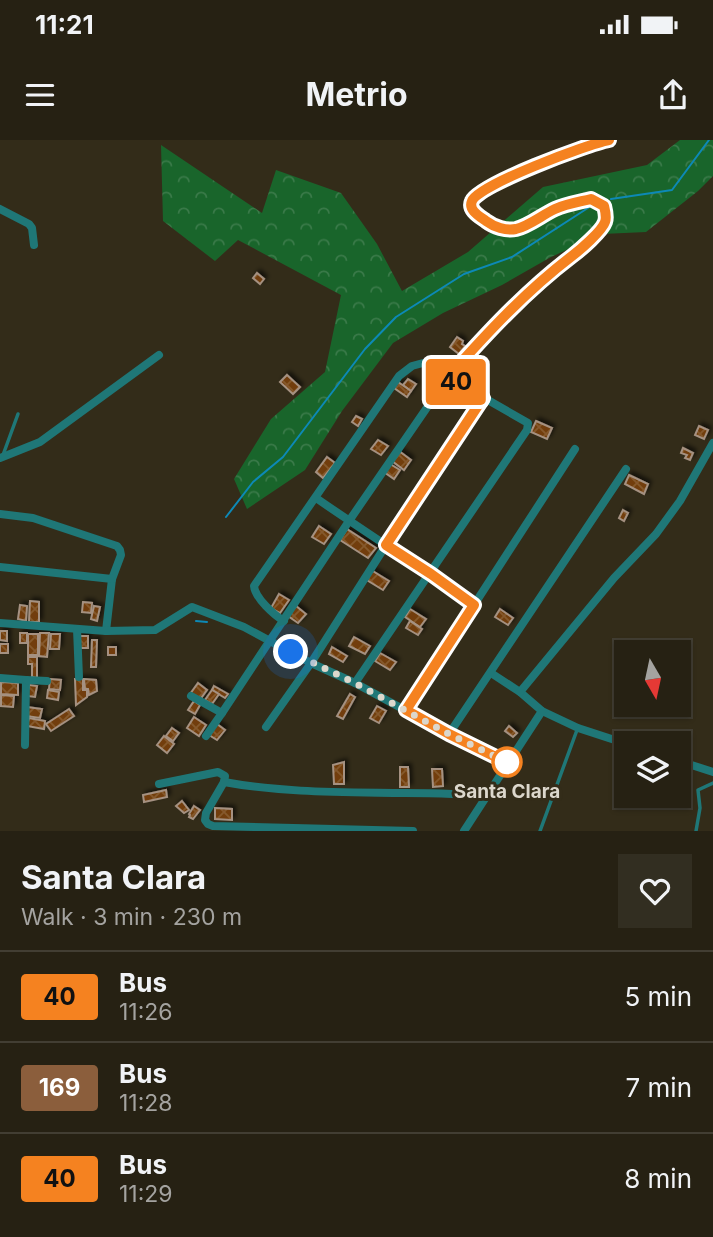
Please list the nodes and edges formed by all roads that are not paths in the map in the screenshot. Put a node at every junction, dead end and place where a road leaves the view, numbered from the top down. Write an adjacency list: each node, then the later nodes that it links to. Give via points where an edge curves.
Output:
1 (609, 140): 5 (lane, via 493,185 473,198 472,210 506,230 519,229 557,208 591,199 604,206 605,223 483,337)
2 (0, 209): 3 (street, via 29,224)
3 (34, 245)
4 (159, 355): 10 (street, via 40,442)
5 (448, 377): 6 (street); 12 (street, via 423,363 399,376); 14 (street)
6 (483, 398): 15 (street); 17 (street, via 522,418 528,423 527,430)
7 (18, 414): 10 (lane)
8 (713, 443): 32 (street, via 656,534)
9 (575, 449): 19 (street)
10 (1, 458)
11 (626, 469): 26 (street)
12 (316, 498): 14 (street); 20 (street, via 254,586 254,592)
13 (0, 514): 18 (street, via 33,518 117,546 121,555)
14 (349, 521): 15 (street); 20 (street)
15 (386, 545): 17 (street); 25 (street)
16 (0, 567): 18 (street)
17 (431, 574): 19 (street); 31 (street)
18 (113, 579): 23 (street)
19 (474, 605): 34 (street)
20 (284, 621): 24 (street)
21 (0, 624): 22 (street)
22 (77, 629): 23 (street); 27 (street)
23 (106, 631): 24 (street, via 155,630 192,607)
24 (271, 641): 25 (street); 36 (street)
25 (311, 663): 31 (street); 37 (street)
26 (491, 673): 32 (street); 39 (street)
27 (79, 677)
28 (0, 678): 29 (street)
29 (26, 680): 30 (street); 42 (street)
30 (47, 681)
31 (355, 683): 34 (street)
32 (520, 692): 35 (street)
33 (191, 696): 36 (street)
34 (406, 710): 39 (street)
35 (542, 711): 38 (street); 43 (street)
36 (222, 713): 40 (street)
37 (266, 727)
38 (578, 728): 41 (street); 52 (lane)
39 (449, 734): 43 (street)
40 (206, 736)
41 (614, 740)
42 (25, 744)
43 (508, 763): 49 (street)
44 (691, 765): 45 (street)
45 (713, 772)
46 (224, 782): 48 (street, via 225,776 218,772); 49 (street, via 310,791); 50 (street, via 206,813 205,820 214,826)
47 (713, 783): 53 (lane, via 698,790)
48 (159, 784)
49 (486, 797): 51 (street)
50 (413, 831)
51 (464, 831)
52 (540, 831)
53 (695, 831)

